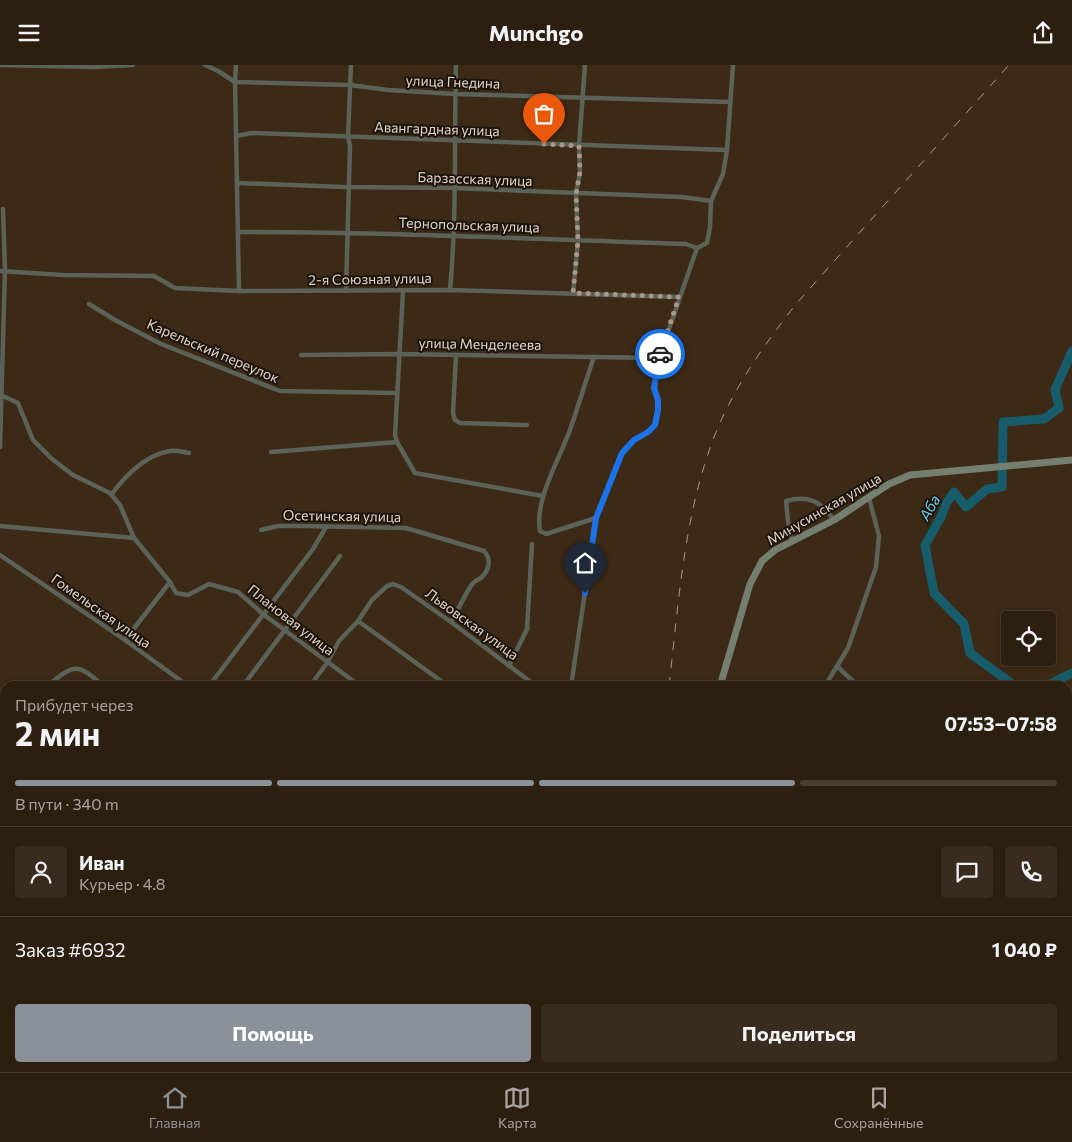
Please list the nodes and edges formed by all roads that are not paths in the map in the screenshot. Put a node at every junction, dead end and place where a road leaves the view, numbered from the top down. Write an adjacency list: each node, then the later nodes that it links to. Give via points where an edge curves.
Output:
1 (1, 65): 2 (street)
2 (133, 65)
3 (205, 65): 9 (street)
4 (236, 65): 9 (street)
5 (351, 65): 10 (street)
6 (456, 65): 11 (street)
7 (585, 65): 12 (street)
8 (733, 65): 13 (street)
9 (235, 83): 10 (street, улица Гнедина); 14 (street)
10 (350, 85): 11 (street, улица Гнедина); 15 (street)
11 (455, 94): 12 (street, улица Гнедина); 16 (street)
12 (583, 98): 13 (street, улица Гнедина); 17 (street)
13 (730, 102): 18 (street)
14 (237, 136): 15 (street, Авангардная улица, via 251,133); 19 (street)
15 (348, 137): 16 (street, Авангардная улица); 20 (street)
16 (455, 140): 17 (street, Авангардная улица); 21 (street)
17 (579, 146): 18 (street, Авангардная улица); 22 (street, via 580,172)
18 (727, 151): 23 (street, via 723,174)
19 (238, 183): 20 (street, Барзасская улица); 25 (street)
20 (349, 187): 21 (street, Барзасская улица); 26 (street)
21 (454, 188): 22 (street, Барзасская улица); 27 (street)
22 (576, 194): 23 (street, Барзасская улица, via 686,197); 28 (street)
23 (711, 201): 29 (street, via 707,243)
24 (3, 209): 30 (street)
25 (239, 232): 26 (street, Тернопольская улица); 32 (street)
26 (346, 232): 27 (street, Тернопольская улица); 33 (street)
27 (453, 235): 28 (street, Тернопольская улица); 31 (street)
28 (578, 241): 29 (street, Тернопольская улица, via 686,244); 35 (street)
29 (697, 248): 36 (street)
30 (2, 271): 32 (street, 2-я Союзная улица, via 154,277 175,288); 44 (street)
31 (450, 290): 34 (street, 2-я Союзная улица); 35 (street, 2-я Союзная улица)
32 (240, 291): 33 (street, 2-я Союзная улица)
33 (346, 291): 34 (street, 2-я Союзная улица)
34 (403, 291): 38 (street)
35 (573, 293): 36 (street, 2-я Союзная улица)
36 (679, 297): 42 (street)
37 (88, 304): 43 (street, Карельский переулок, via 161,344 280,391)
38 (398, 354): 39 (street, улица Менделеева); 40 (street, улица Менделеева); 43 (street)
39 (301, 355)
40 (456, 355): 41 (street, улица Менделеева); 45 (street, via 455,420 460,423)
41 (594, 357): 42 (street, улица Менделеева); 52 (street, via 571,429)
42 (659, 358): 54 (street, via 654,388 658,400 655,425 622,453)
43 (396, 393): 46 (street)
44 (2, 396): 47 (street); 51 (street, via 18,403 33,440 52,459 73,475)
45 (526, 425)
46 (397, 442): 48 (street); 52 (street, via 415,473)
47 (0, 447)
48 (271, 452)
49 (189, 453): 51 (street, via 170,451 142,463)
50 (1072, 460): 53 (main road, Минусинская улица, via 910,475)
51 (111, 495): 59 (street, via 120,505)
52 (543, 496): 54 (street, via 539,522 540,531 546,534)
53 (869, 498): 55 (main road, Минусинская улица); 72 (street, via 879,536 877,562 848,648)
54 (596, 518): 82 (street)
55 (834, 520): 60 (main road, Минусинская улица); 60 (street, via 827,510 812,500 800,497 786,501)
56 (0, 526): 59 (street)
57 (326, 527): 58 (street, Осетинская улица, via 278,526); 65 (street); 67 (street, Осетинская улица, via 406,528 484,551 490,562 487,569 483,577 473,583)
58 (261, 530)
59 (134, 537): 64 (street)
60 (792, 541): 83 (main road, Минусинская улица, via 775,550 755,572)
61 (532, 544): 71 (street, via 527,629)
62 (0, 555): 69 (street, Гомельская улица)
63 (340, 556): 68 (street)
64 (170, 582): 65 (street, Плановая улица, via 176,593 188,595 209,584 238,592); 69 (street)
65 (263, 614): 68 (street, Плановая улица); 76 (street)
66 (358, 621): 67 (street, Львовская улица, via 372,600 392,584); 70 (street, via 340,641); 80 (street)
67 (451, 622): 71 (street, Львовская улица)
68 (285, 630): 70 (street, Плановая улица); 77 (street)
69 (125, 639): 75 (street, Гомельская улица)
70 (327, 663): 78 (street); 79 (street, Плановая улица)
71 (509, 666): 81 (street, Львовская улица)
72 (838, 667): 84 (street); 85 (street)
73 (54, 681): 74 (street, via 68,670 79,668)
74 (97, 681)
75 (181, 681)
76 (213, 681)
77 (247, 681)
78 (314, 681)
79 (353, 681)
80 (441, 681)
81 (529, 681)
82 (572, 681)
83 (721, 681)
84 (828, 681)
85 (853, 681)

